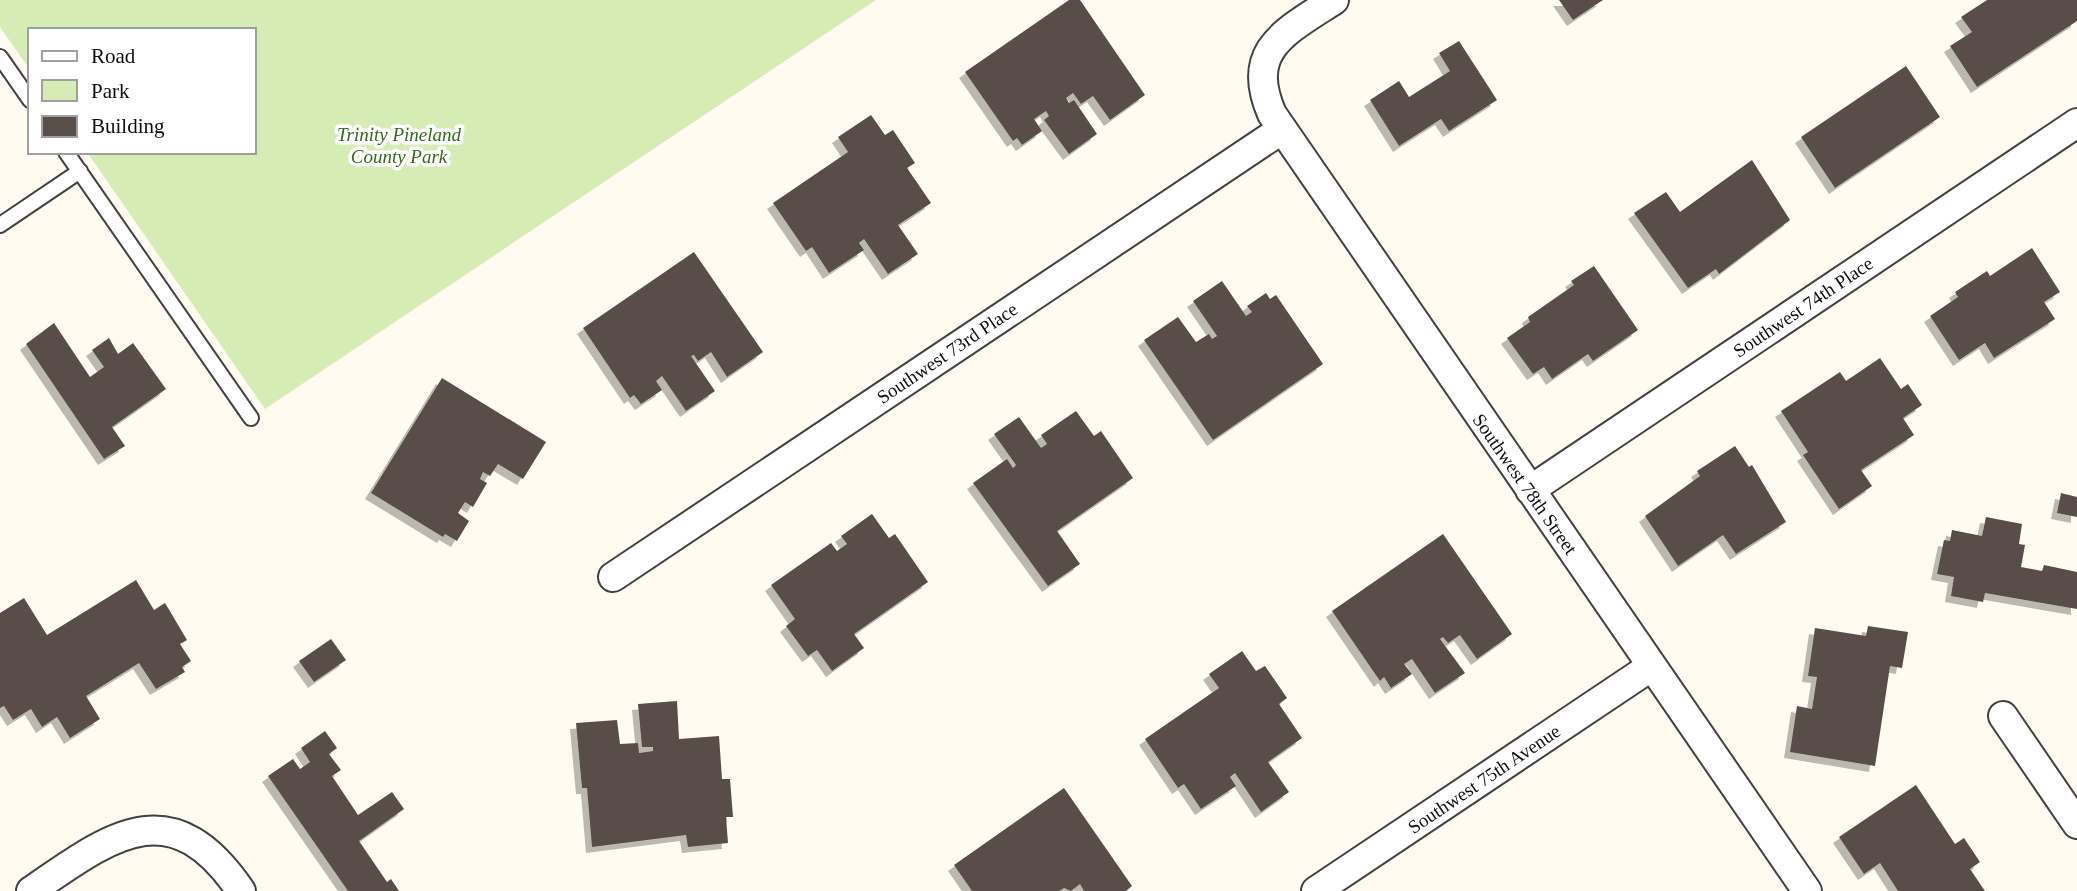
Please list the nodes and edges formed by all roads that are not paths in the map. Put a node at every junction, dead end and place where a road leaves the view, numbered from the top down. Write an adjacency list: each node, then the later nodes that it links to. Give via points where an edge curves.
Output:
1 (1334, 0): 5 (street, Southwest 78th Street, via 1278,42 1261,69 1265,98)
2 (0, 57): 3 (lane)
3 (28, 97)
4 (2077, 124): 10 (street, Southwest 74th Place)
5 (1281, 130): 10 (street, Southwest 78th Street); 11 (street, Southwest 73rd Place)
6 (67, 154): 7 (lane)
7 (80, 172): 8 (lane); 9 (lane)
8 (0, 225)
9 (251, 418)
10 (1530, 491): 12 (street, Southwest 78th Street)
11 (613, 577)
12 (1652, 666): 17 (street, Southwest 75th Avenue); 18 (street, Southwest 78th Street)
13 (2003, 716): 14 (street)
14 (2077, 824)
15 (31, 891): 16 (street, via 116,838 149,829 176,834 202,848)
16 (241, 891)
17 (1316, 891)
18 (1807, 891)

